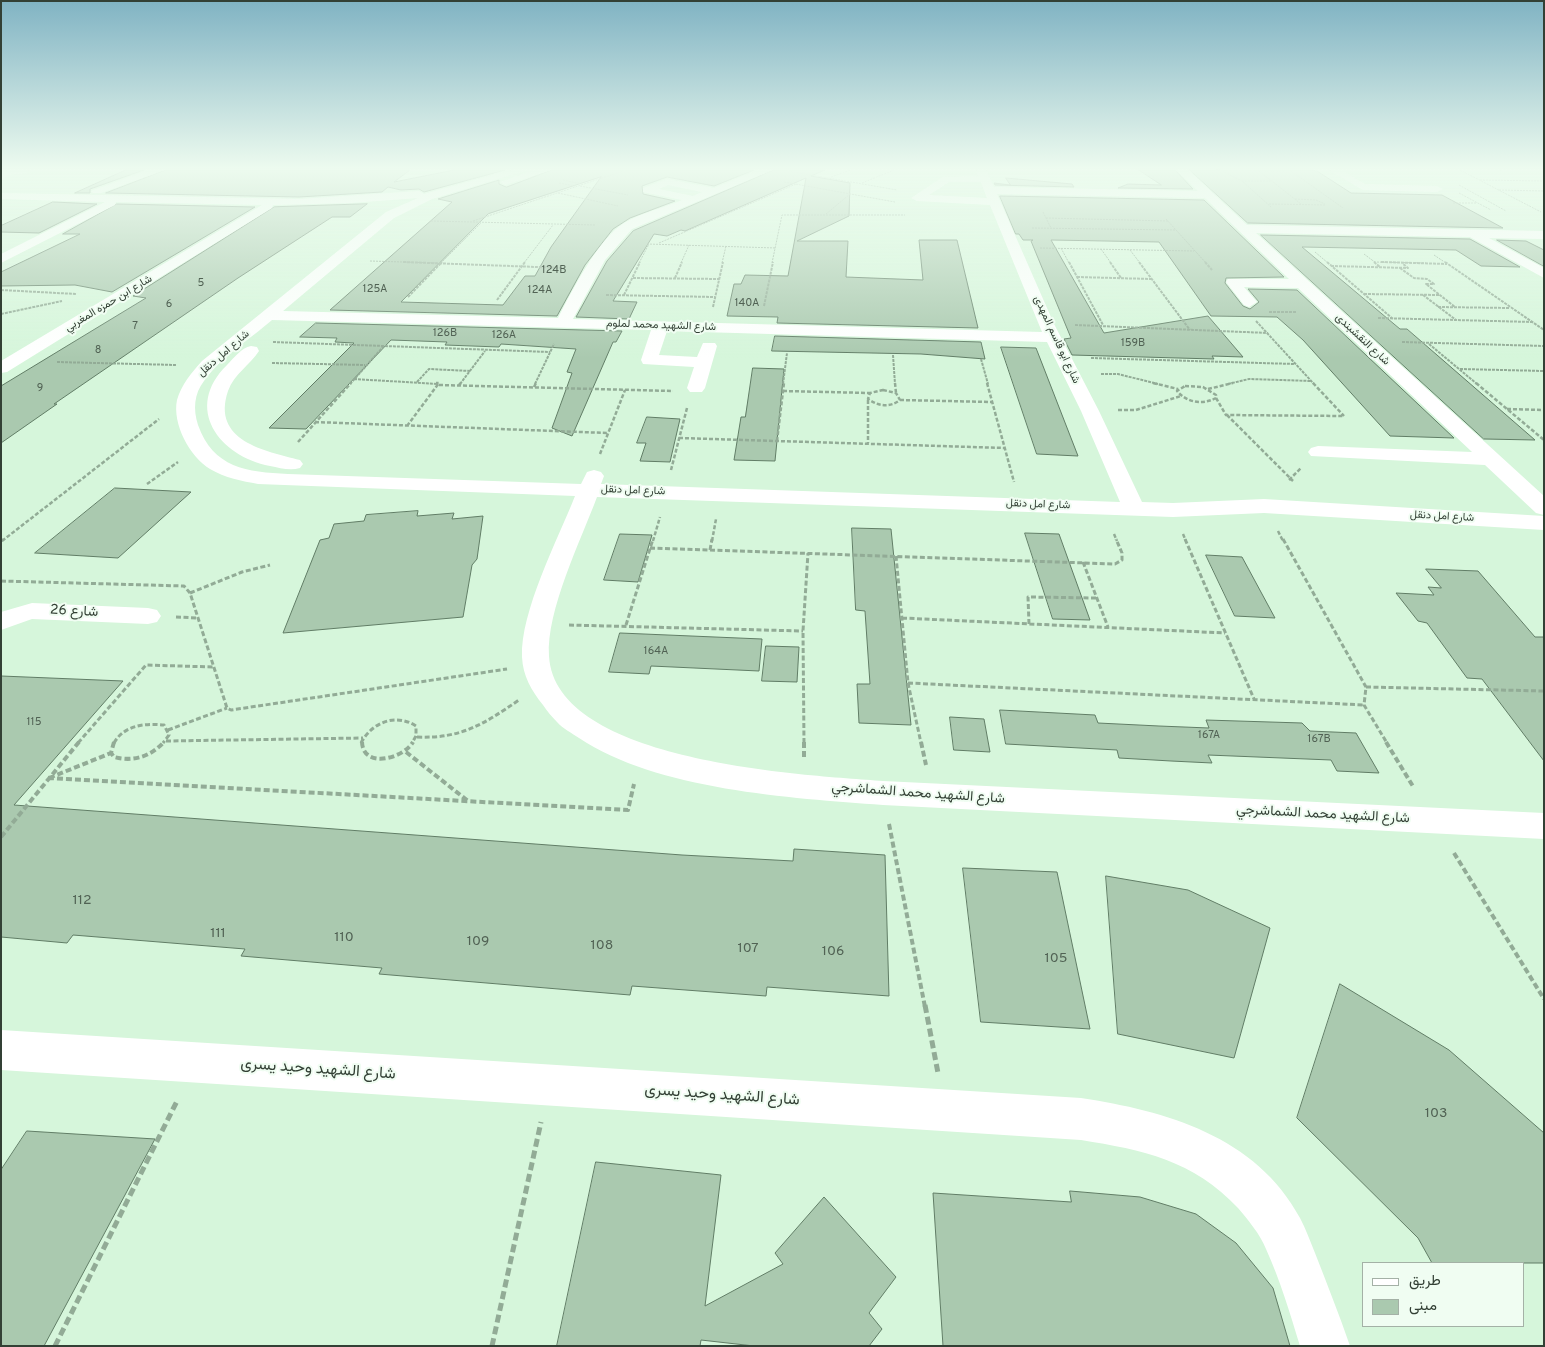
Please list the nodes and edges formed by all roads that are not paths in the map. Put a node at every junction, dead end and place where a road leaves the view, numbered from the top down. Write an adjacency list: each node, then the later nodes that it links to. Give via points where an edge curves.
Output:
1 (52, 233): 11 (street)
2 (224, 233): 22 (street, شارع ابن حمزه المغربي)
3 (361, 233): 15 (street, شارع امل دنقل)
4 (391, 233): 16 (street, شارع امل دنقل)
5 (621, 233): 17 (street, via 593,268)
6 (1008, 233): 20 (street, شارع ابو قاسم المهدى)
7 (1250, 233): 13 (street, شارع النقشبندى)
8 (1464, 233): 9 (street)
9 (1472, 233): 10 (street); 12 (street)
10 (1544, 235)
11 (1, 259)
12 (1544, 274)
13 (1303, 284): 14 (street, via 1233,282); 25 (street, شارع النقشبندى)
14 (1249, 302)
15 (270, 315): 16 (street, شارع الشهيد محمد لملوم); 26 (street, شارع امل دنقل, via 208,365 186,398 187,422 204,455 220,466 257,477 316,481)
16 (294, 316): 17 (street, شارع الشهيد محمد لملوم); 26 (street, شارع امل دنقل, via 238,362 220,386 216,410 219,421 230,442 241,450 280,463 311,466)
17 (563, 323): 18 (street, شارع الشهيد محمد لملوم)
18 (661, 326): 19 (street, شارع الشهيد محمد لملوم); 21 (street, via 649,360)
19 (712, 328): 20 (street, شارع الشهيد محمد لملوم, via 760,329 815,323 891,332); 21 (street)
20 (1049, 330): 28 (street, شارع ابو قاسم المهدى)
21 (704, 362): 23 (street)
22 (7, 365)
23 (692, 395)
24 (1318, 452): 25 (street)
25 (1491, 460): 29 (street, شارع النقشبندى)
26 (591, 483): 27 (street, شارع امل دنقل); 34 (street, شارع الشهيد محمد الشماشرجي, via 538,625 536,645 540,675 555,705 574,723 640,756 682,769 884,793)
27 (669, 485): 28 (street, شارع امل دنقل); 30 (street, شارع امل دنقل, via 720,494)
28 (1127, 490): 29 (street, شارع امل دنقل); 30 (street, شارع ابو قاسم المهدى)
29 (1542, 505)
30 (1134, 509): 31 (street, شارع امل دنقل, via 1264,506)
31 (1544, 523)
32 (148, 616): 33 (street, شارع 26, via 50,610 15,615)
33 (1, 622)
34 (1544, 826)
35 (1, 1050): 36 (street, شارع الشهيد وحيد يسرى, via 1082,1119 1130,1126 1175,1139 1212,1156 1249,1185 1281,1229)
36 (1325, 1346)

